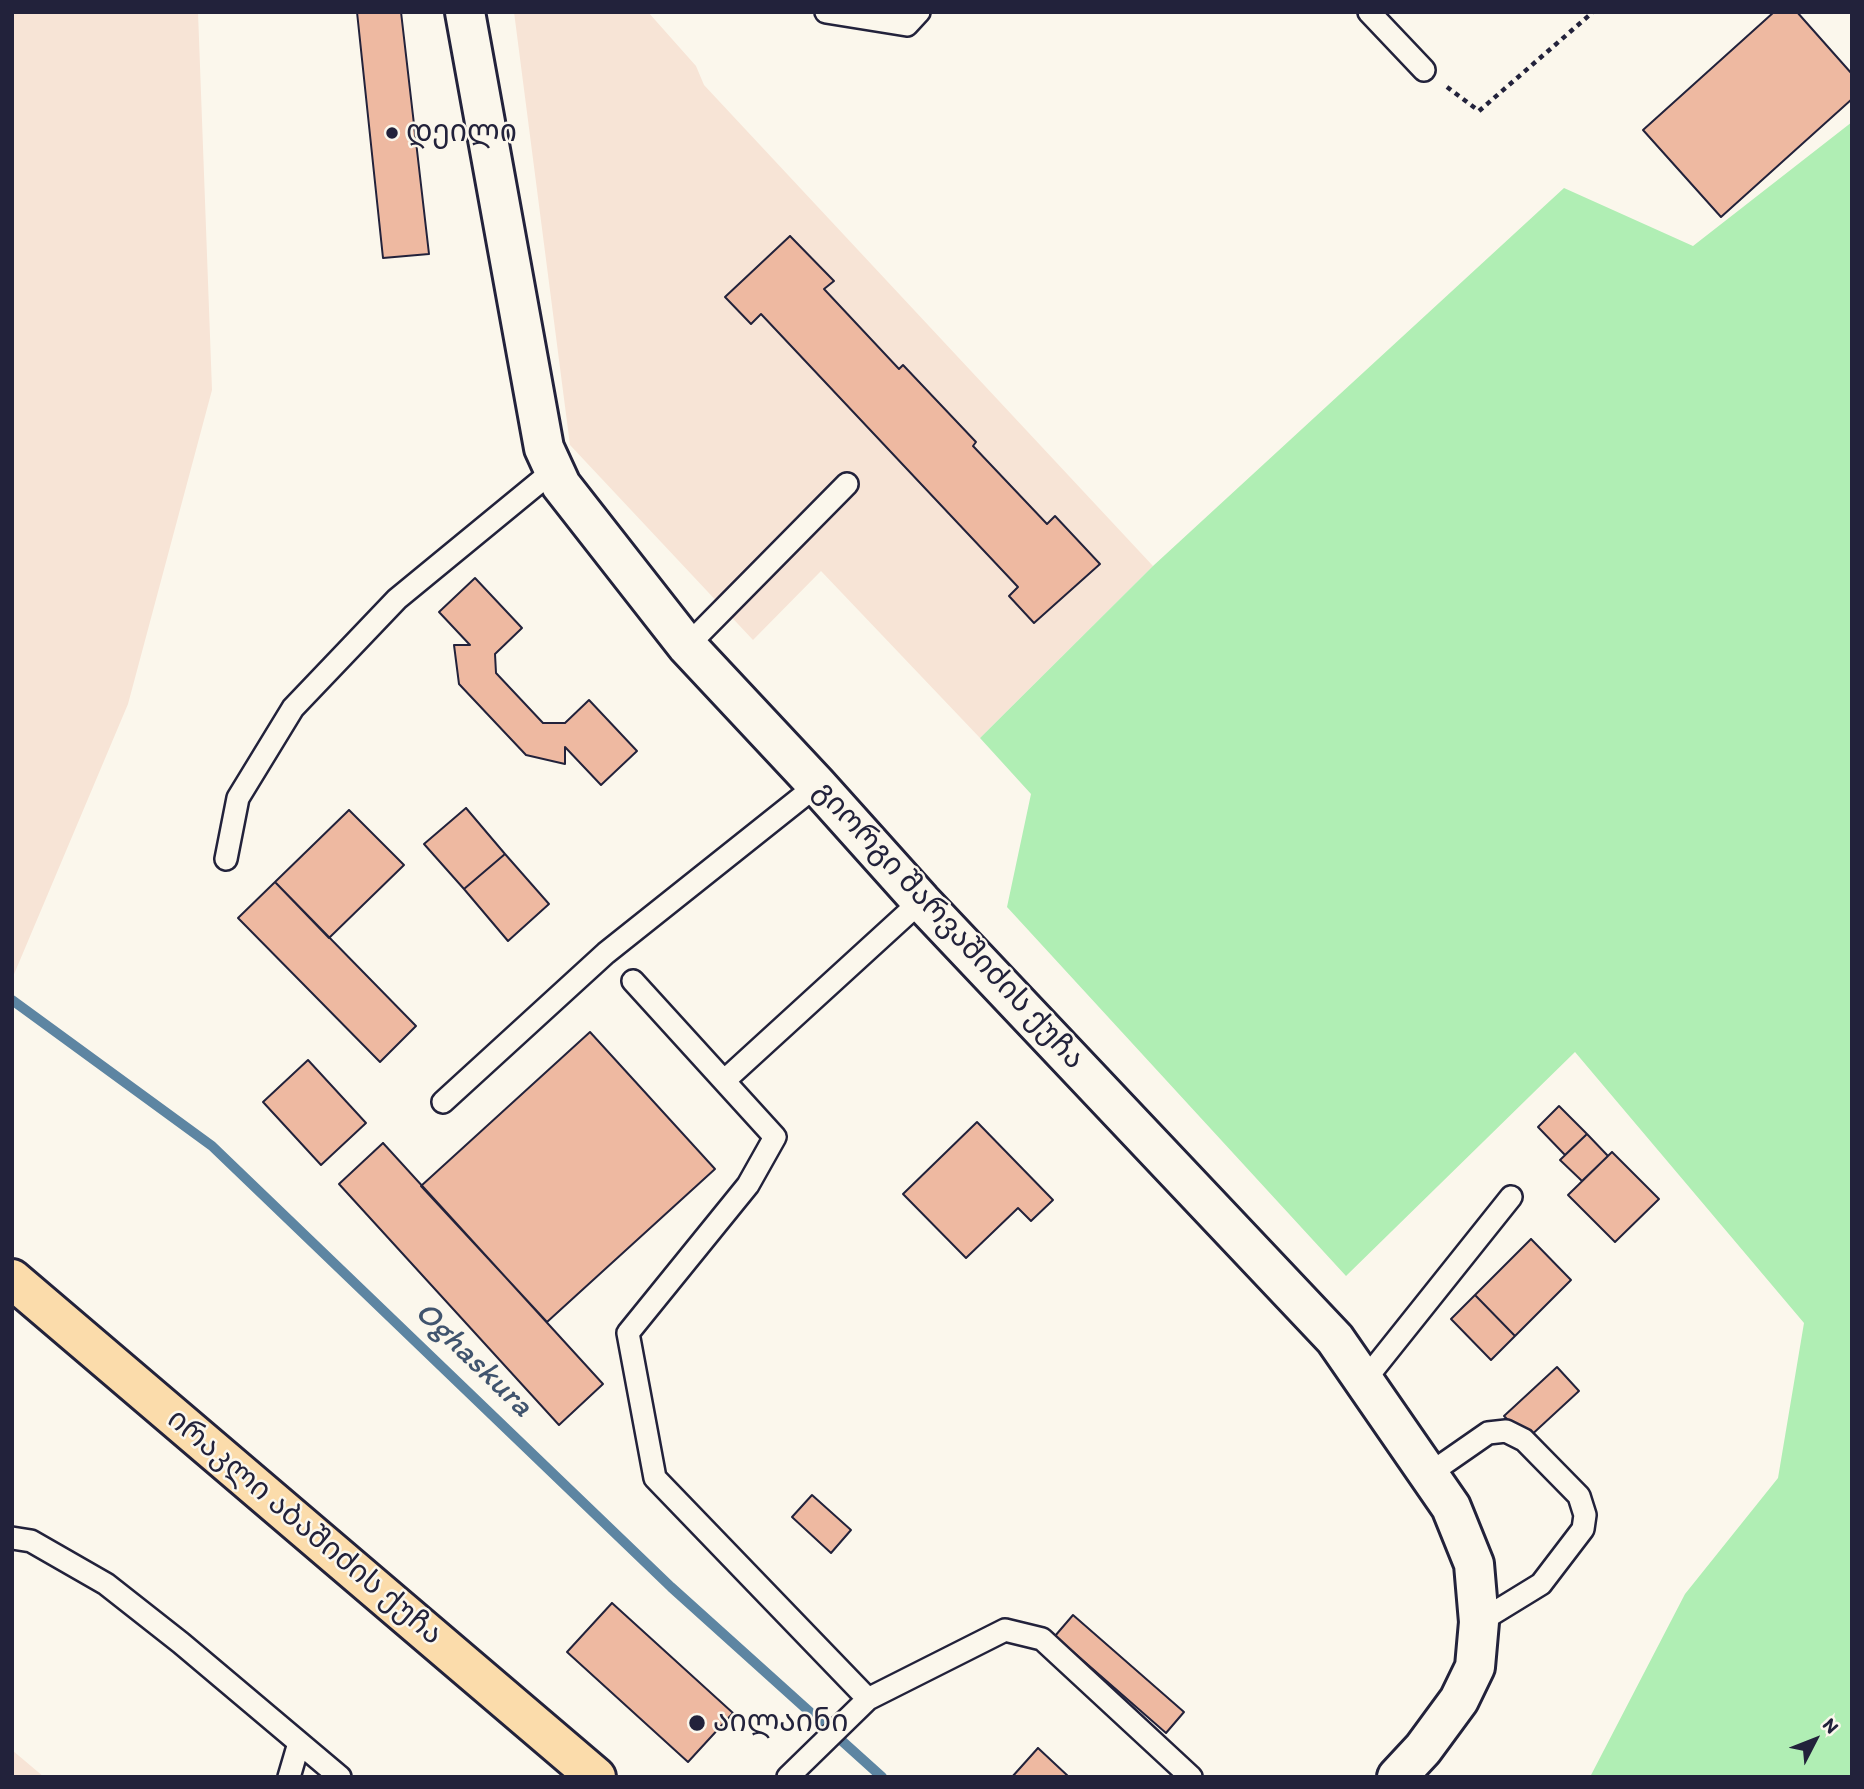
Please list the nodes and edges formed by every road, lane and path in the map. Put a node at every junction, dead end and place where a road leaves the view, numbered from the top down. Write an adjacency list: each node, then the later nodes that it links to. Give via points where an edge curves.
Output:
1 (465, 12): 7 (street, გიორგი შარვაშიძის ქუჩა, via 544,448)
2 (826, 12): 3 (lane, via 907,25)
3 (919, 12)
4 (1369, 12): 6 (lane)
5 (1593, 12): 6 (path, via 1479,111)
6 (1424, 70)
7 (554, 470): 9 (street, გიორგი შარვაშიძის ქუჩა); 11 (lane, via 397,598 293,708 238,799)
8 (847, 484): 9 (lane)
9 (687, 646): 10 (street, გიორგი შარვაშიძის ქუჩა)
10 (817, 785): 12 (street, გიორგი შარვაშიძის ქუჩა); 15 (lane, via 606,953)
11 (226, 859)
12 (921, 901): 14 (lane); 18 (street, გიორგი შარვაშიძის ქუჩა, via 1335,1339)
13 (633, 981): 14 (lane)
14 (724, 1081): 22 (lane, via 775,1137 748,1185 628,1333 655,1478)
15 (443, 1102)
16 (1511, 1197): 18 (lane)
17 (12, 1279): 26 (main road, ირაკლი აბაშიძის ქუჩა)
18 (1364, 1381): 19 (street, გიორგი შარვაშიძის ქუჩა)
19 (1429, 1474): 21 (street, გიორგი შარვაშიძის ქუჩა, via 1451,1507 1474,1564); 21 (lane, via 1488,1433 1506,1431 1524,1440 1579,1496 1585,1515 1583,1530 1541,1584)
20 (12, 1538): 23 (lane, via 31,1541 106,1584)
21 (1479, 1622): 29 (street, გიორგი შარვაშიძის ქუჩა, via 1475,1667 1460,1700)
22 (867, 1699): 27 (lane); 28 (lane, via 1005,1630 1030,1636 1042,1639)
23 (299, 1743): 24 (lane); 25 (lane)
24 (289, 1777)
25 (340, 1777)
26 (596, 1777)
27 (788, 1777)
28 (1191, 1777)
29 (1397, 1777)

